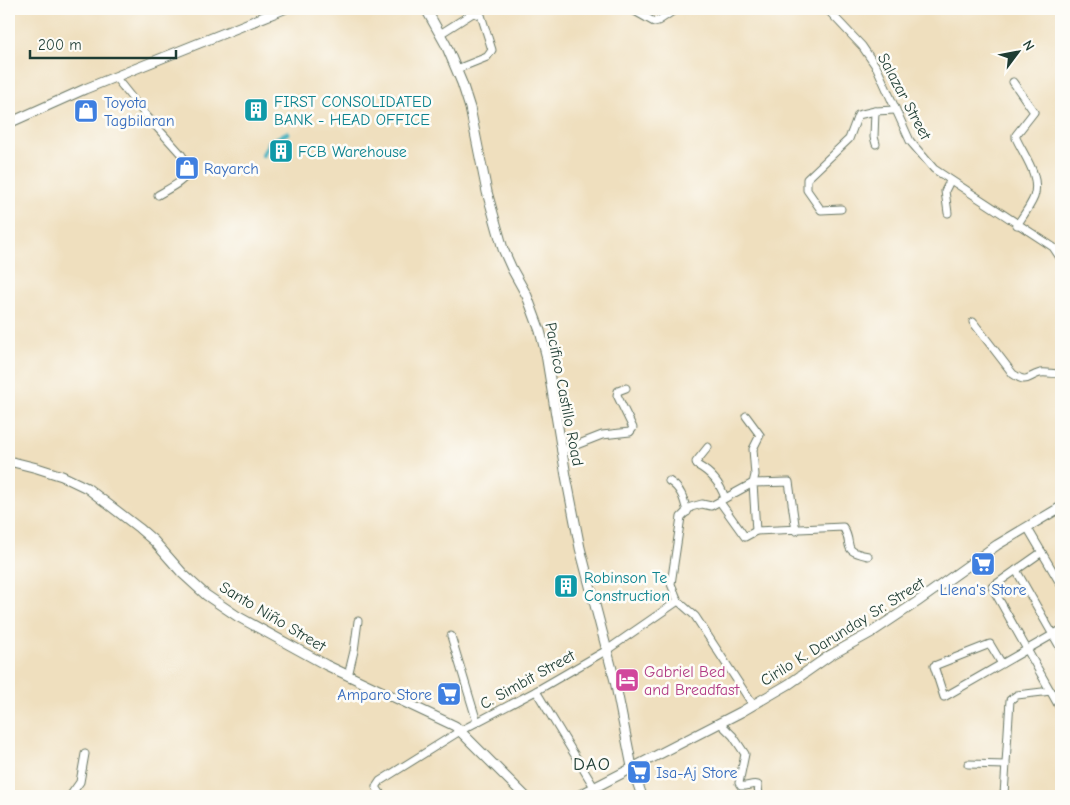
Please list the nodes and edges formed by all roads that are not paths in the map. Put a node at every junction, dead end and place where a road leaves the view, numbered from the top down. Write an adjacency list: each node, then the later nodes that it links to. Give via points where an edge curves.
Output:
1 (284, 9): 9 (main road)
2 (426, 9): 7 (main road, Pacifico Castillo Road)
3 (631, 9): 4 (street, via 654,22)
4 (676, 9)
5 (827, 9): 11 (street, Salazar Street, via 862,46 877,68)
6 (484, 12): 7 (street, via 473,13); 8 (street, via 492,50 487,57)
7 (440, 34): 8 (main road, Pacifico Castillo Road)
8 (457, 69): 26 (main road, Pacifico Castillo Road, via 470,108 487,192 503,249 527,296 543,342)
9 (116, 78): 13 (main road); 16 (street, via 192,169)
10 (1013, 82): 19 (street, via 1034,112 1016,135 1032,169 1036,188)
11 (895, 110): 12 (street); 15 (street, Salazar Street, via 910,141 934,169)
12 (875, 111): 14 (street); 17 (street, via 858,115 849,139 807,179 807,190 821,210)
13 (9, 123)
14 (876, 144)
15 (950, 181): 18 (street, via 945,192); 19 (street, Salazar Street)
16 (158, 195)
17 (840, 209)
18 (948, 214)
19 (1017, 225): 20 (street, Salazar Street, via 1053,248)
20 (1061, 259)
21 (973, 322): 22 (street, via 1013,374 1028,379 1041,373)
22 (1061, 374)
23 (626, 388): 26 (street, via 618,391 617,395 633,428 630,432 602,435)
24 (746, 416): 29 (street, via 760,434 752,449)
25 (708, 447): 30 (street, via 696,465 709,472 724,492)
26 (562, 451): 47 (main road, Pacifico Castillo Road, via 584,565)
27 (9, 461): 49 (main road, Santo Niño Street, via 62,476 87,488 143,532 206,594 237,616)
28 (669, 481): 32 (street, via 676,485 683,497)
29 (753, 483): 30 (street); 34 (street); 35 (street, via 789,482)
30 (722, 500): 32 (street, via 710,506 692,507); 34 (street, via 745,537)
31 (1061, 507): 33 (main road, Cirilo K. Darunday Sr. Street)
32 (687, 512): 40 (street, via 681,517 671,584)
33 (1027, 527): 36 (street); 52 (main road, Cirilo K. Darunday Sr. Street, via 872,632)
34 (756, 531): 35 (street)
35 (796, 531): 37 (street, via 843,527 852,553)
36 (1042, 552): 38 (street); 39 (street)
37 (868, 556)
38 (1016, 570): 43 (street); 45 (street, via 992,587)
39 (1061, 585)
40 (678, 601): 47 (street, C. Simbit Street); 52 (street, via 695,616)
41 (358, 621): 49 (street)
42 (1061, 630): 43 (street)
43 (1053, 634): 45 (street); 46 (street)
44 (451, 636): 54 (street)
45 (1028, 649): 48 (street); 51 (street)
46 (1061, 649)
47 (607, 650): 50 (street, C. Simbit Street); 60 (main road, Pacifico Castillo Road)
48 (1002, 664): 48 (street, via 944,697 934,666 990,644)
49 (348, 676): 56 (main road, Santo Niño Street)
50 (536, 690): 54 (street, C. Simbit Street); 61 (street)
51 (1051, 691): 53 (street); 59 (street, via 1017,695 1010,700)
52 (753, 705): 55 (main road, Cirilo K. Darunday Sr. Street)
53 (1061, 710)
54 (477, 722): 56 (street, C. Simbit Street)
55 (720, 723): 60 (main road, Cirilo K. Darunday Sr. Street); 67 (street, via 745,754 739,783 741,786 758,784)
56 (460, 731): 63 (street, C. Simbit Street, via 380,781 376,787); 64 (main road, Santo Niño Street)
57 (85, 754): 62 (street, via 80,782)
58 (968, 764): 59 (street)
59 (1006, 765): 68 (street)
60 (632, 767): 61 (main road, Cirilo K. Darunday Sr. Street); 66 (main road, Pacifico Castillo Road)
61 (594, 787): 65 (main road, Cirilo K. Darunday Sr. Street)
62 (70, 796)
63 (382, 796)
64 (525, 796)
65 (578, 796)
66 (642, 796)
67 (759, 796)
68 (1003, 796)

